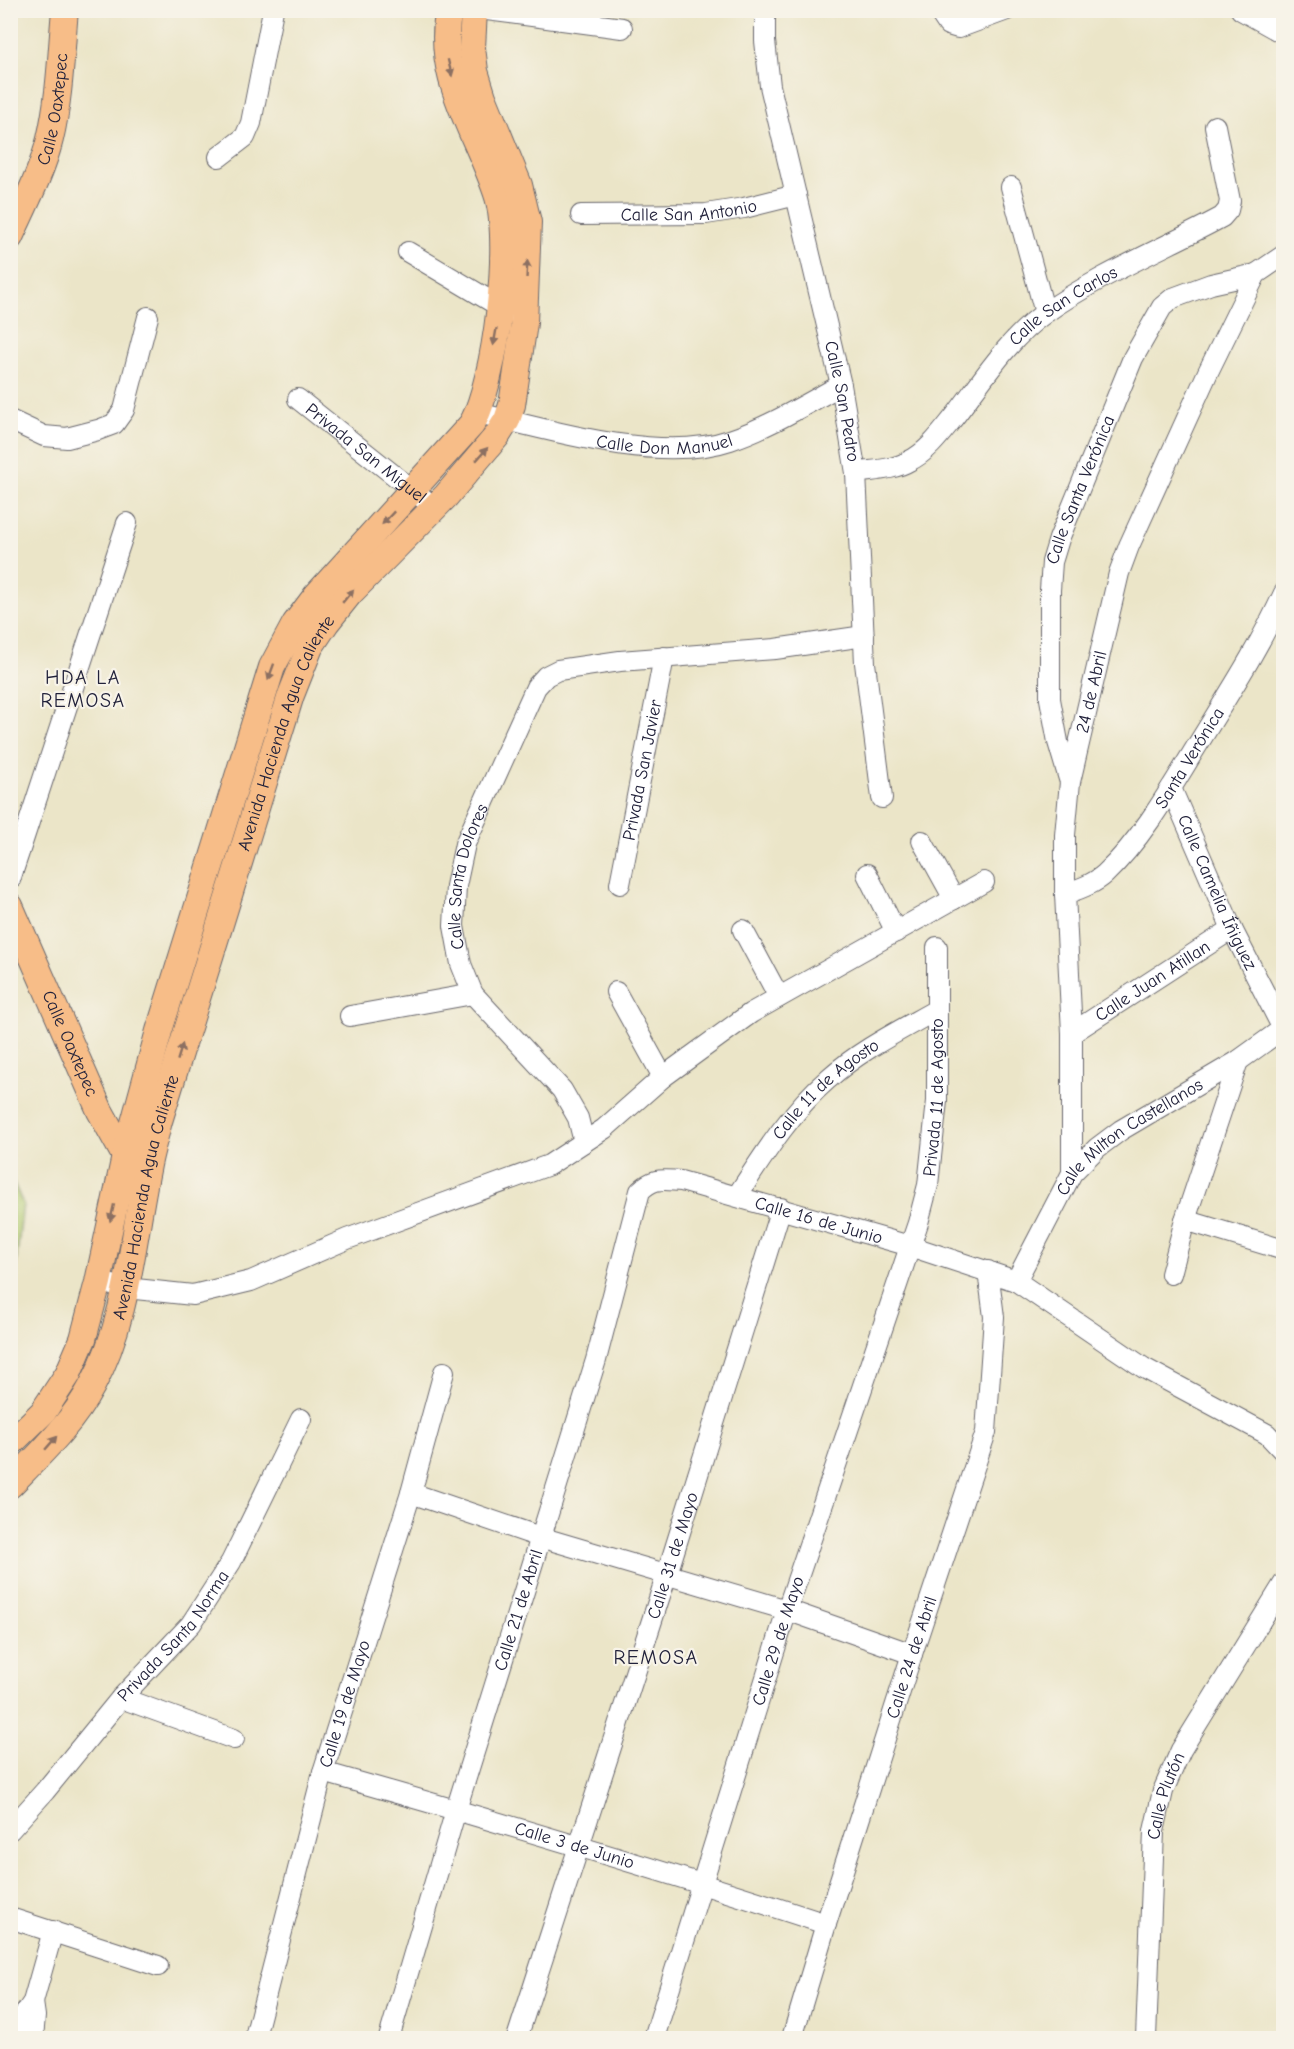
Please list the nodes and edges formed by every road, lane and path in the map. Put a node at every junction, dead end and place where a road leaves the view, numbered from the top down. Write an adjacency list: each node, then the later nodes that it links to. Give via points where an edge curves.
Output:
1 (65, 10): 17 (main road, Calle Oaxtepec, via 50,140)
2 (273, 10): 13 (street, via 251,123 245,137)
3 (449, 10): 21 (main road, Avenida Hacienda Agua Caliente, one-way to 21, via 446,42 450,72 502,212)
4 (474, 10): 24 (main road, Avenida Hacienda Agua Caliente, one-way to 4, via 528,222 519,185 475,71)
5 (487, 10): 10 (street)
6 (765, 10): 15 (street, Calle San Pedro, via 770,86)
7 (938, 10): 8 (street, via 948,25 958,28)
8 (1007, 10)
9 (1241, 10): 11 (street)
10 (622, 28)
11 (1284, 34)
12 (1215, 126): 22 (street, Calle San Carlos, via 1230,201 1222,217 1143,256)
13 (219, 157)
14 (1011, 187): 22 (street)
15 (796, 195): 16 (street, Calle San Antonio, via 706,214); 25 (street, Calle San Pedro)
16 (581, 215)
17 (10, 237)
18 (408, 252): 21 (street)
19 (1284, 255): 20 (street, 24 de Abril)
20 (1256, 274): 37 (street, 24 de Abril, via 1119,573); 37 (street, Calle Santa Verónica, via 1211,284 1173,298 1162,307 1133,358 1059,539 1050,590 1050,699)
21 (499, 305): 24 (street); 27 (main road, Avenida Hacienda Agua Caliente, one-way to 27, via 486,392)
22 (1045, 313): 30 (street, Calle San Carlos, via 1011,343 924,451 898,466)
23 (148, 316): 28 (street, via 124,410 114,424 67,438 44,436)
24 (524, 323): 29 (main road, Avenida Hacienda Agua Caliente)
25 (841, 385): 29 (street, Calle Don Manuel, via 761,427 701,447 664,449 630,445); 30 (street, Calle San Pedro)
26 (298, 399): 31 (street, Privada San Miguel)
27 (478, 413): 29 (street, Calle Don Manuel); 31 (main road, Avenida Hacienda Agua Caliente)
28 (10, 420)
29 (507, 420): 32 (main road, Avenida Hacienda Agua Caliente, one-way to 29)
30 (856, 473): 35 (street, Calle San Pedro)
31 (413, 490): 32 (street, Privada San Miguel); 62 (main road, Avenida Hacienda Agua Caliente, one-way to 62, via 316,596 295,624 273,667 159,1031)
32 (434, 507): 62 (main road, Avenida Hacienda Agua Caliente, one-way to 32, via 159,1121 298,673 310,647 350,593)
33 (127, 523): 42 (street)
34 (1284, 593): 38 (street, Santa Verónica)
35 (864, 636): 36 (street, Calle Santa Dolores, via 775,650); 39 (street, Calle San Pedro)
36 (664, 657): 44 (street, Privada San Javier); 53 (street, Calle Santa Dolores, via 558,670 536,687 465,844 456,886 454,926 461,964)
37 (1070, 782): 45 (street, 24 de Abril)
38 (1171, 788): 45 (street, Santa Verónica, via 1103,876); 48 (street, Calle Camelia Íñiguez)
39 (882, 798)
40 (922, 841): 46 (street)
41 (867, 874): 50 (street)
42 (10, 880)
43 (984, 882): 46 (street)
44 (620, 884)
45 (1065, 894): 58 (street, 24 de Abril)
46 (954, 899): 50 (street)
47 (10, 906): 62 (main road, Calle Oaxtepec, via 100,1111)
48 (1233, 928): 57 (street, Calle Camelia Íñiguez); 58 (street, Calle Juan Atillan)
49 (743, 930): 54 (street)
50 (896, 932): 54 (street)
51 (937, 947): 55 (street, Privada 11 de Agosto)
52 (616, 992): 60 (street)
53 (473, 994): 56 (street); 61 (street, Calle Santa Dolores, via 562,1090 578,1118)
54 (779, 998): 60 (street, via 751,1013)
55 (936, 1010): 65 (street, Calle 11 de Agosto, via 862,1052 826,1080 766,1152); 68 (street, Privada 11 de Agosto, via 937,1101 928,1185)
56 (350, 1016)
57 (1283, 1029): 59 (street, Calle Milton Castellanos)
58 (1072, 1034): 63 (street, 24 de Abril)
59 (1238, 1061): 63 (street, Calle Milton Castellanos, via 1121,1130); 67 (street)
60 (663, 1077): 61 (street)
61 (584, 1142): 74 (street, via 549,1165 347,1239 251,1281 193,1295)
62 (136, 1162): 73 (main road, Avenida Hacienda Agua Caliente, one-way to 73); 74 (main road, Avenida Hacienda Agua Caliente)
63 (1072, 1173): 72 (street, Calle Milton Castellanos)
64 (648, 1183): 65 (street, Calle 16 de Junio, via 681,1181); 81 (street, Calle 21 de Abril, via 640,1191 596,1360)
65 (737, 1196): 66 (street, Calle 16 de Junio)
66 (781, 1208): 68 (street, Calle 16 de Junio); 82 (street, Calle 31 de Mayo)
67 (1185, 1220): 69 (street); 71 (street)
68 (910, 1246): 70 (street, Calle 16 de Junio); 84 (street, Calle 29 de Mayo)
69 (1284, 1250)
70 (988, 1271): 72 (street); 85 (street, Calle 24 de Abril, via 994,1317 986,1432)
71 (1171, 1274)
72 (1016, 1281): 78 (street, via 1144,1368 1267,1434)
73 (98, 1282): 74 (street); 77 (main road, Avenida Hacienda Agua Caliente, via 68,1374 43,1412)
74 (126, 1288): 79 (main road, Avenida Hacienda Agua Caliente, one-way to 74, via 51,1444 91,1388 108,1353)
75 (444, 1372): 80 (street, Calle 19 de Mayo)
76 (301, 1419): 86 (street, Privada Santa Norma, via 225,1571 191,1624)
77 (10, 1444)
78 (1284, 1452)
79 (10, 1485)
80 (411, 1493): 81 (street); 88 (street, Calle 19 de Mayo)
81 (540, 1537): 82 (street); 89 (street, Calle 21 de Abril)
82 (667, 1574): 84 (street); 91 (street, Calle 31 de Mayo)
83 (1284, 1582): 105 (street, Calle Plutón, via 1181,1750 1164,1791 1154,1831)
84 (787, 1610): 85 (street); 92 (street, Calle 29 de Mayo)
85 (912, 1654): 94 (street, Calle 24 de Abril)
86 (121, 1698): 87 (street); 90 (street, Privada Santa Norma)
87 (234, 1739)
88 (323, 1772): 89 (street, Calle 3 de Junio); 100 (street, Calle 19 de Mayo)
89 (456, 1810): 91 (street, Calle 3 de Junio); 101 (street, Calle 21 de Abril)
90 (10, 1830)
91 (580, 1845): 92 (street, Calle 3 de Junio); 102 (street, Calle 31 de Mayo)
92 (702, 1883): 94 (street, Calle 3 de Junio); 103 (street, Calle 29 de Mayo)
93 (10, 1918): 95 (street)
94 (826, 1924): 104 (street, Calle 24 de Abril)
95 (53, 1931): 96 (street); 97 (street)
96 (158, 1966)
97 (33, 2002): 98 (street); 99 (street)
98 (15, 2038)
99 (33, 2038)
100 (256, 2038)
101 (389, 2038)
102 (517, 2038)
103 (654, 2038)
104 (792, 2038)
105 (1146, 2038)

